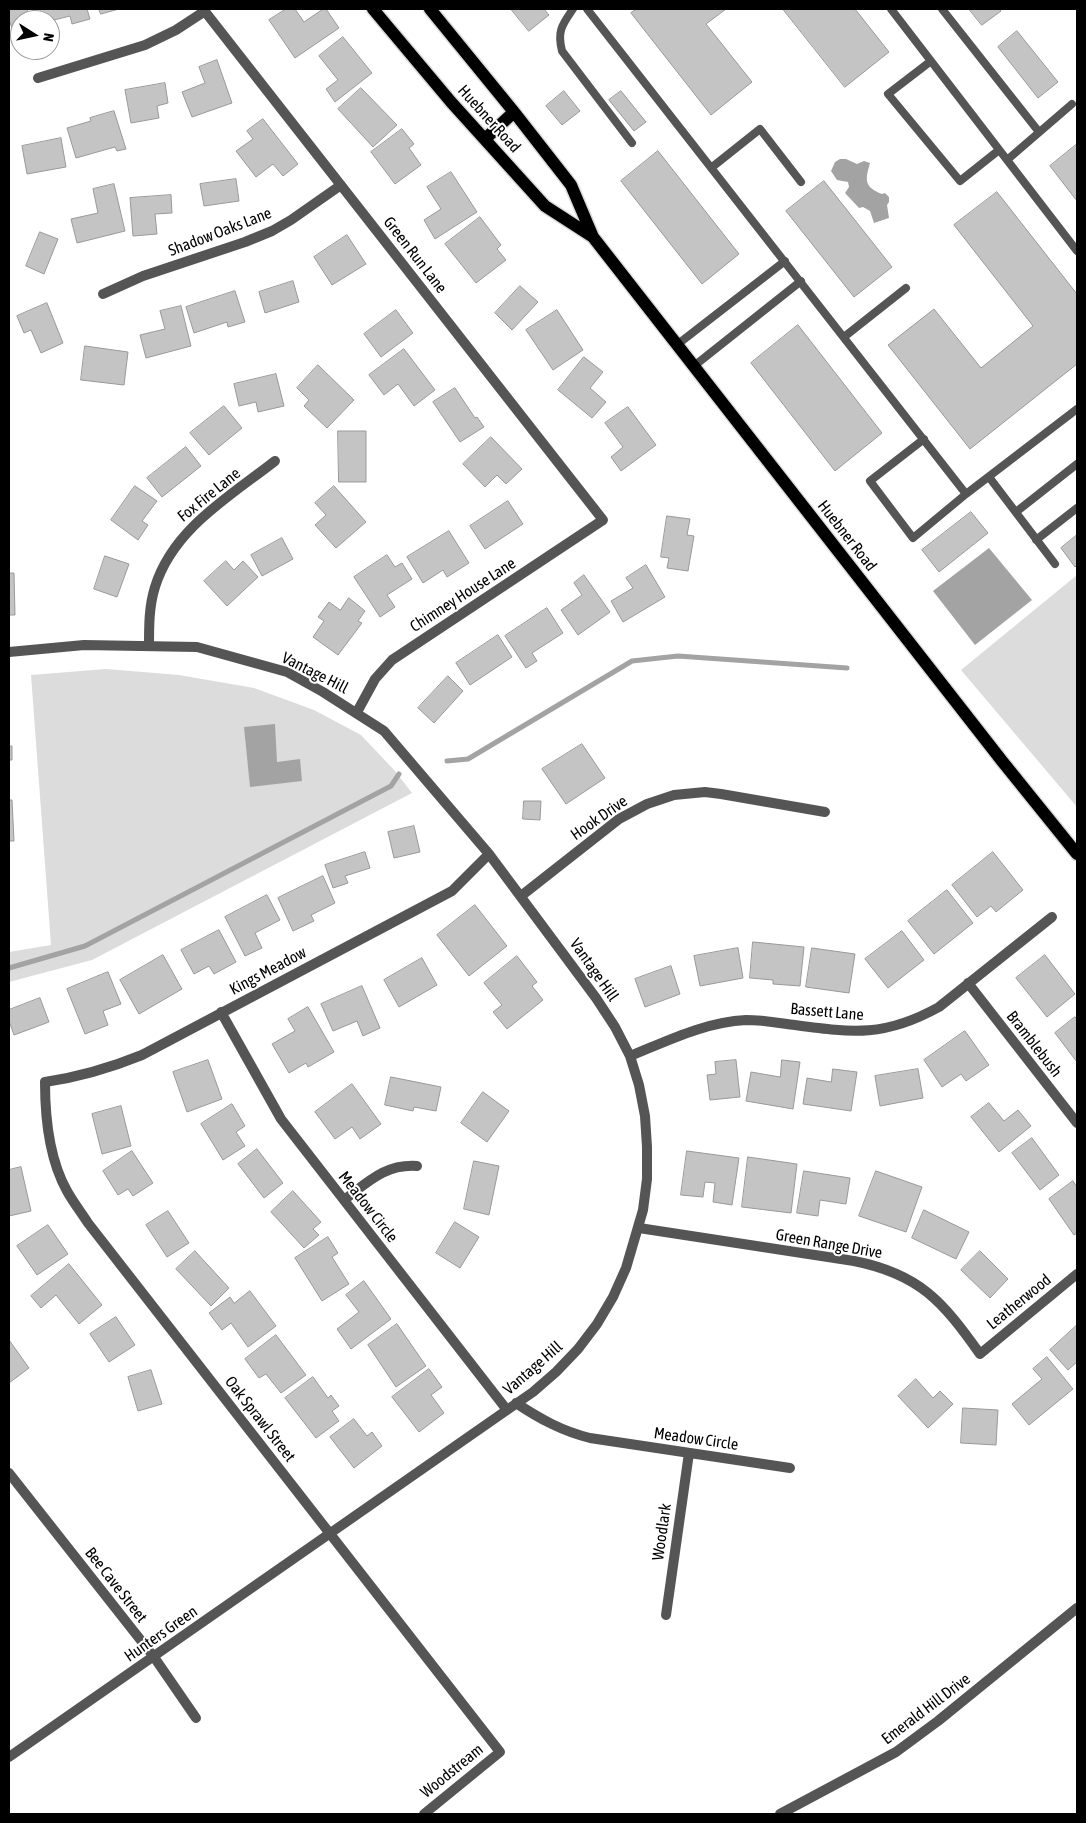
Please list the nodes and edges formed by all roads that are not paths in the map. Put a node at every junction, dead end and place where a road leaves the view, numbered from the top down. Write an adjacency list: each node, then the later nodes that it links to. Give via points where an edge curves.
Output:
1 (373, 9): 14 (main road, Huebner Road)
2 (430, 9): 12 (main road, Huebner Road)
3 (573, 9): 15 (lane, via 562,26 559,38 562,51)
4 (586, 9): 18 (lane)
5 (902, 9): 8 (lane)
6 (942, 9): 13 (lane)
7 (204, 10): 10 (street, via 176,30 146,45); 20 (street, Green Run Lane)
8 (893, 12): 9 (lane)
9 (931, 61): 16 (lane); 16 (lane, via 888,94 960,181)
10 (38, 78)
11 (1072, 104): 13 (lane)
12 (514, 112): 14 (main road); 21 (main road, Huebner Road, via 571,185)
13 (1039, 132): 17 (lane)
14 (485, 140): 21 (main road, Huebner Road, via 545,206)
15 (632, 144)
16 (999, 150): 17 (lane)
17 (1007, 160): 22 (lane)
18 (711, 168): 19 (lane, via 760,129); 23 (lane)
19 (801, 182)
20 (341, 185): 26 (street, Shadow Oaks Lane, via 272,231 143,276); 38 (street, Green Run Lane)
21 (593, 237): 28 (main road, Huebner Road)
22 (1077, 251)
23 (785, 261): 24 (lane); 28 (lane)
24 (801, 281): 27 (lane); 29 (lane)
25 (906, 288): 27 (lane)
26 (103, 294)
27 (844, 337): 31 (lane)
28 (678, 344): 29 (main road, Huebner Road)
29 (694, 366): 46 (main road, Huebner Road)
30 (1077, 408): 34 (lane)
31 (924, 439): 35 (lane); 35 (lane, via 870,482 913,538)
32 (275, 461): 41 (street, Fox Fire Lane, via 203,517 176,545 155,587)
33 (1077, 464): 37 (lane)
34 (989, 477): 35 (lane); 37 (lane)
35 (966, 494)
36 (1077, 508): 39 (lane)
37 (1016, 512): 39 (lane)
38 (603, 520): 43 (street, Chimney House Lane, via 392,660 375,679)
39 (1036, 540): 40 (lane)
40 (1055, 564)
41 (149, 645): 42 (street, Vantage Hill, via 84,645); 43 (street, Vantage Hill, via 197,647 287,672)
42 (9, 652)
43 (356, 712): 45 (street, Vantage Hill, via 384,731)
44 (825, 812): 47 (street, Hook Drive, via 705,792 674,794 619,818)
45 (489, 854): 47 (street, Vantage Hill); 50 (street, Kings Meadow, via 452,890)
46 (1077, 854)
47 (521, 896): 51 (street, Vantage Hill, via 596,998)
48 (1052, 917): 49 (street, Bassett Lane)
49 (968, 983): 51 (street, Bassett Lane, via 939,1007 894,1027 846,1032 746,1020 698,1030); 53 (street, Bramblebush)
50 (222, 1012): 52 (street, Kings Meadow, via 142,1055 94,1072); 55 (street, Meadow Circle, via 281,1119)
51 (630, 1056): 56 (street, Vantage Hill, via 645,1116 647,1148 647,1179)
52 (45, 1082): 64 (street, Oak Sprawl Street, via 47,1124 66,1190 88,1223)
53 (1077, 1123)
54 (417, 1166): 55 (street, via 403,1165 384,1171)
55 (344, 1200): 60 (street, Meadow Circle)
56 (639, 1228): 58 (street, Green Range Drive, via 854,1261 887,1270 931,1295 955,1319); 59 (street, Vantage Hill, via 626,1268 597,1324 556,1372)
57 (1077, 1274): 58 (street, Leatherwood)
58 (980, 1354)
59 (516, 1404): 60 (street, Vantage Hill); 61 (street, Meadow Circle, via 574,1434)
60 (507, 1410): 64 (street, Vantage Hill)
61 (689, 1453): 62 (street, Meadow Circle); 66 (street, Woodlark)
62 (790, 1468)
63 (9, 1473): 67 (street, Bee Cave Street)
64 (330, 1534): 67 (street, Hunters Green); 69 (street, Oak Sprawl Street)
65 (1077, 1608): 72 (street, Emerald Hill Drive, via 938,1722 896,1752)
66 (666, 1614)
67 (154, 1657): 68 (street, Bee Cave Street); 70 (street, Hunters Green)
68 (196, 1718)
69 (500, 1752): 71 (street, Woodstream)
70 (9, 1757)
71 (424, 1814)
72 (780, 1814)

